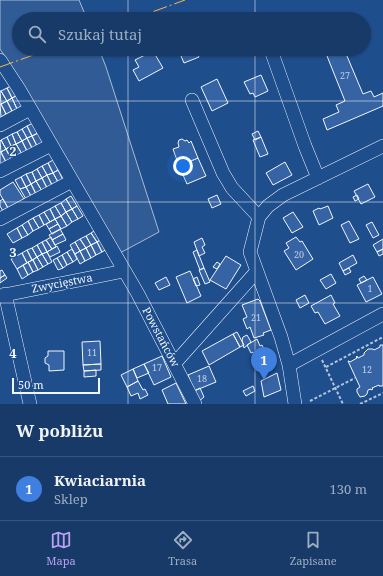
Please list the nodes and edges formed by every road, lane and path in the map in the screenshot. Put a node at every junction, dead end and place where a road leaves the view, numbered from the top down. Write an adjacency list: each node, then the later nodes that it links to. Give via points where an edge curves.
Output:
1 (273, 56): 9 (street, via 304,146)
2 (0, 60): 4 (street, Powstańców)
3 (192, 100): 11 (street, via 223,173 232,188)
4 (30, 109): 5 (street); 6 (street, Powstańców)
5 (0, 125)
6 (51, 145): 8 (street); 10 (street, Powstańców)
7 (383, 146): 9 (street)
8 (0, 171)
9 (318, 178): 11 (street, via 283,195 268,206)
10 (72, 181): 12 (street); 13 (street, Powstańców)
11 (259, 217): 14 (street, via 250,252)
12 (0, 219)
13 (124, 271): 15 (street, Zwycięstwa); 18 (street, Powstańców)
14 (257, 271): 18 (street); 19 (street)
15 (2, 295): 24 (street)
16 (383, 314): 19 (street)
17 (383, 337): 21 (path, via 326,367)
18 (175, 363): 25 (street, Powstańców)
19 (289, 365): 26 (street)
20 (355, 378): 21 (path)
21 (336, 388): 23 (path); 27 (path)
22 (383, 393): 28 (path)
23 (310, 401)
24 (30, 404)
25 (195, 404)
26 (295, 404)
27 (343, 404)
28 (360, 404)

